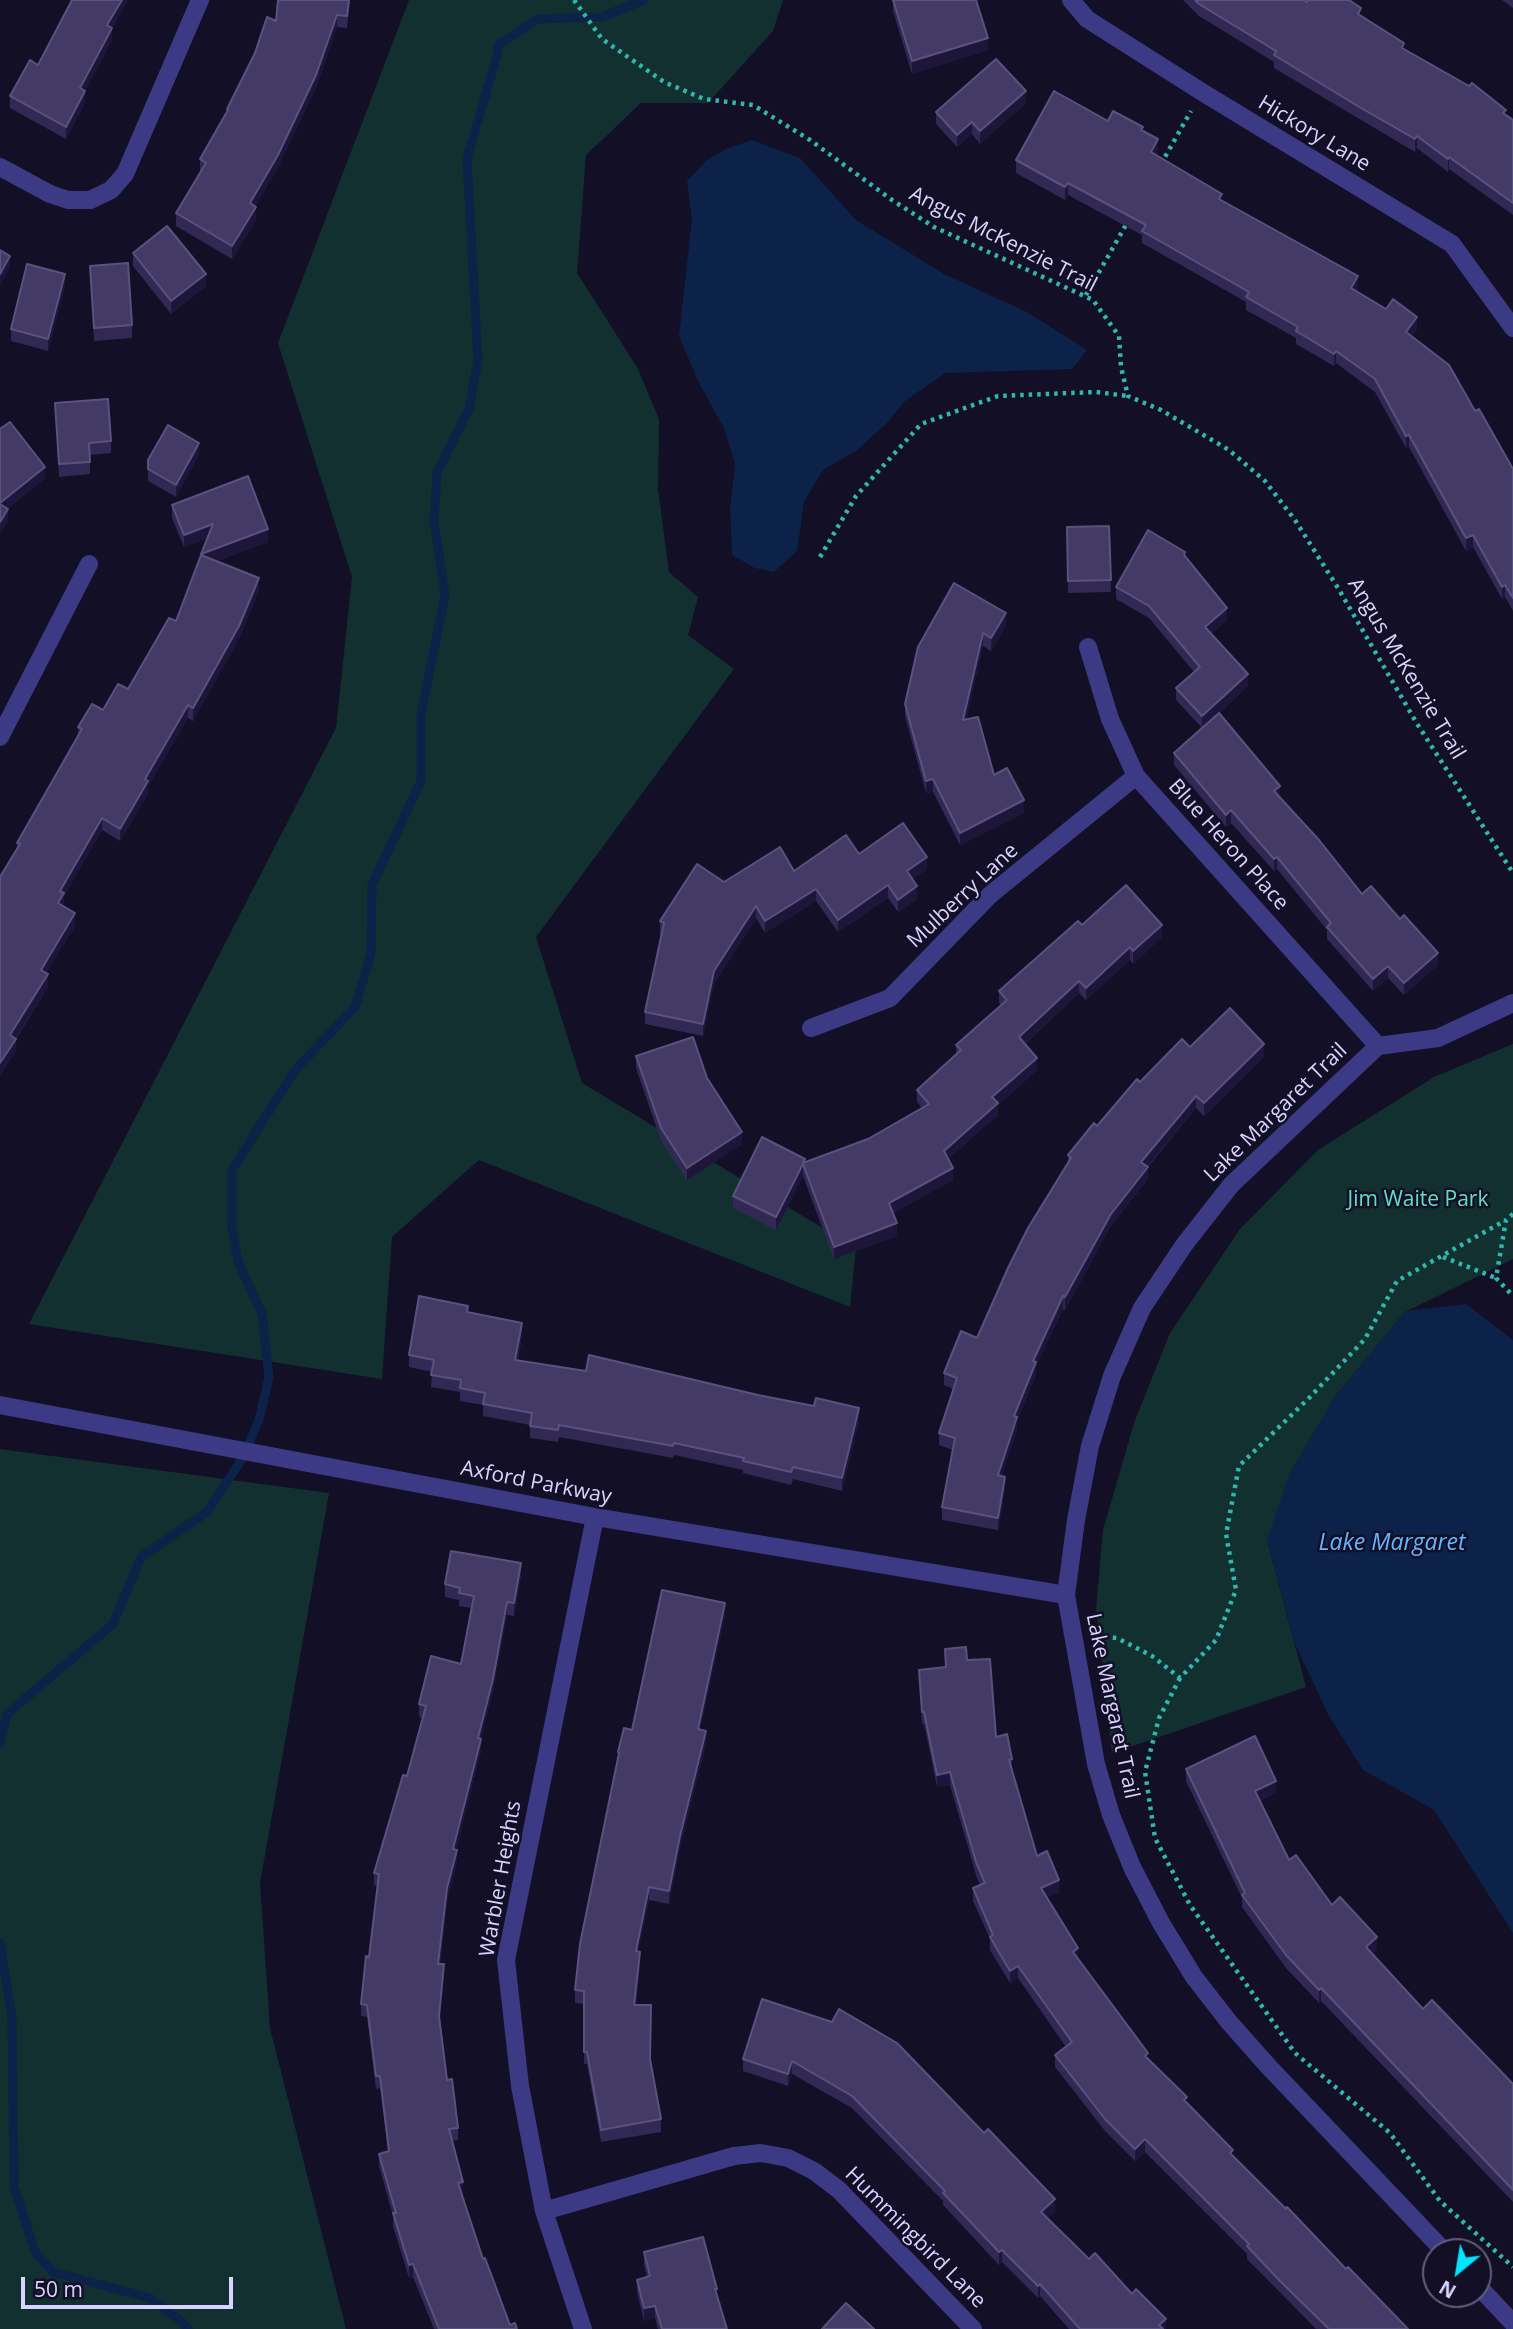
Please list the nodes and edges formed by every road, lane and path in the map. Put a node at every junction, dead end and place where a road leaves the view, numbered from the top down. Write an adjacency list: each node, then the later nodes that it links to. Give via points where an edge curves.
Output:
1 (200, 0): 5 (street, via 125,174 111,190 90,200 68,200)
2 (574, 0): 8 (path, Angus McKenzie Trail, via 602,39 664,82 704,99 753,105 934,227)
3 (1071, 0): 4 (street, Hickory Lane, via 1087,19)
4 (1202, 92): 6 (path); 9 (street, Hickory Lane, via 1452,244)
5 (0, 167)
6 (1154, 176)
7 (1134, 212): 8 (path)
8 (1086, 295): 10 (path, Angus McKenzie Trail, via 1119,336)
9 (1513, 328)
10 (1128, 396): 11 (path, via 1096,392 998,396 921,424 856,496); 16 (path, Angus McKenzie Trail, via 1229,450 1265,481 1324,565 1416,722)
11 (820, 557)
12 (89, 564): 14 (street)
13 (1088, 647): 15 (street, Blue Heron Place, via 1110,719)
14 (0, 737)
15 (1136, 776): 18 (street, Mulberry Lane, via 990,895 890,998); 19 (street, Blue Heron Place)
16 (1513, 873)
17 (1513, 1003): 19 (street, Lake Margaret Trail, via 1438,1038)
18 (811, 1028)
19 (1378, 1046): 27 (street, Lake Margaret Trail, via 1231,1185 1143,1308 1112,1376 1090,1446)
20 (1513, 1214): 21 (path)
21 (1506, 1220): 22 (path); 23 (path)
22 (1443, 1257): 23 (path); 29 (path, via 1396,1281 1365,1339 1239,1466 1226,1534 1236,1590 1216,1640)
23 (1496, 1278): 24 (path)
24 (1513, 1296)
25 (0, 1405): 26 (street, Axford Parkway)
26 (595, 1517): 27 (street, Axford Parkway); 30 (street, Warbler Heights, via 506,1960 520,2086)
27 (1066, 1595): 28 (street, Lake Margaret Trail)
28 (1072, 1631): 29 (path, via 1117,1638 1152,1656); 31 (street, Lake Margaret Trail, via 1096,1764 1111,1815 1132,1867 1174,1944 1194,1977 1268,2066)
29 (1180, 1678): 32 (path, via 1159,1718 1145,1772 1155,1838 1190,1905 1294,2053 1390,2133 1440,2201)
30 (544, 2211): 35 (street, Warbler Heights); 36 (street, Hummingbird Lane, via 734,2156 761,2153 788,2158 839,2190)
31 (1432, 2238)
32 (1513, 2267)
33 (1492, 2301): 34 (street)
34 (1513, 2323)
35 (583, 2329)
36 (973, 2329)

